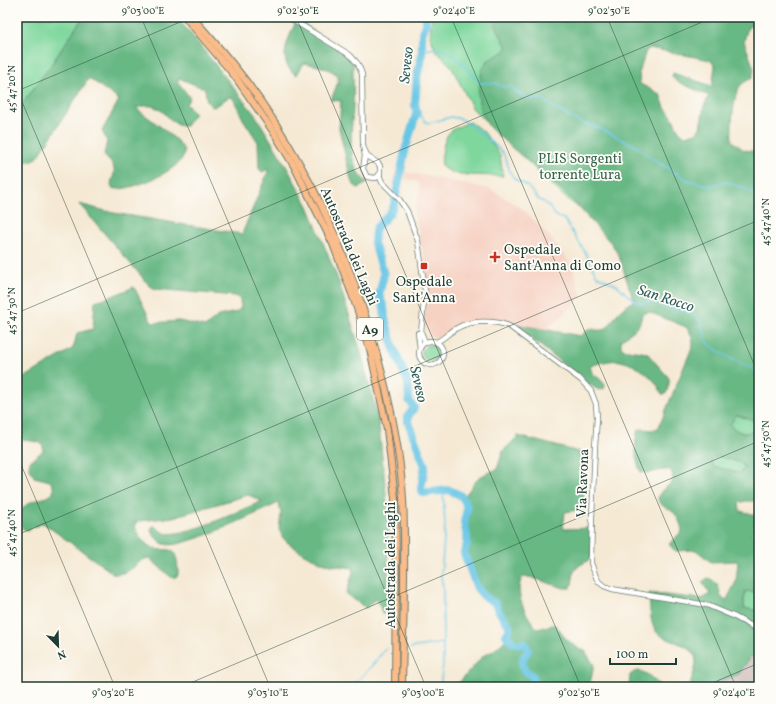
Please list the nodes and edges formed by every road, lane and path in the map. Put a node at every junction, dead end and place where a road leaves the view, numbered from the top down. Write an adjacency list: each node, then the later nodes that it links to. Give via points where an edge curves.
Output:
1 (185, 17): 17 (highway, Autostrada dei Laghi / A9, via 234,75 294,166 333,244 370,349 387,429 395,498)
2 (192, 17): 18 (highway, Autostrada dei Laghi / A9, via 246,81 299,163 346,259 366,313 395,428 403,497)
3 (288, 17): 4 (street, via 350,55 358,64 362,74)
4 (364, 149): 5 (street); 6 (street)
5 (373, 161): 6 (street); 7 (street, via 380,166)
6 (364, 165): 8 (street, via 365,175)
7 (379, 175): 8 (street); 9 (street)
8 (373, 179): 9 (street)
9 (388, 189): 10 (street, via 407,211)
10 (416, 238): 12 (street, via 424,284 421,332); 14 (street, via 422,291 418,327)
11 (444, 338): 13 (street, Via Ravona); 15 (street); 16 (street, Via Ravona, via 458,327 468,324 504,324 581,380 591,391 598,418 591,563 599,582 612,589 707,605)
12 (425, 342): 13 (street); 14 (street)
13 (436, 342): 15 (street)
14 (420, 348): 15 (street, via 421,359 430,364 440,360)
15 (441, 348)
16 (759, 630)
17 (395, 687)
18 (402, 687)

